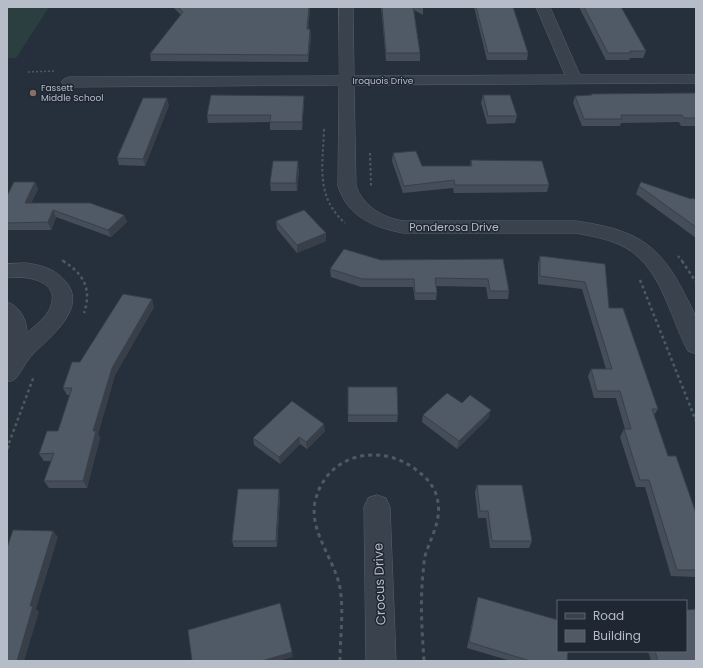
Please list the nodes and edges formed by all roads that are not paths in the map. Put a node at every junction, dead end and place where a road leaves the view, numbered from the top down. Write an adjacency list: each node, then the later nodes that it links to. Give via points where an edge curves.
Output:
1 (346, 7): 5 (street, Ponderosa Drive)
2 (544, 7): 4 (street)
3 (696, 79): 4 (street, Iroquois Drive)
4 (574, 80): 5 (street, Iroquois Drive)
5 (346, 81): 6 (street, Iroquois Drive); 9 (street, Ponderosa Drive, via 347,186 358,208 376,220 403,227 576,227 601,230 618,236 643,250 663,272)
6 (70, 82)
7 (7, 271): 11 (street, via 29,270 43,274 57,284 62,296 59,311 52,322 25,348)
8 (7, 310): 10 (street, via 17,330)
9 (696, 345)
10 (7, 365)
11 (7, 373)
12 (377, 507): 13 (street, Crocus Drive)
13 (381, 661)

